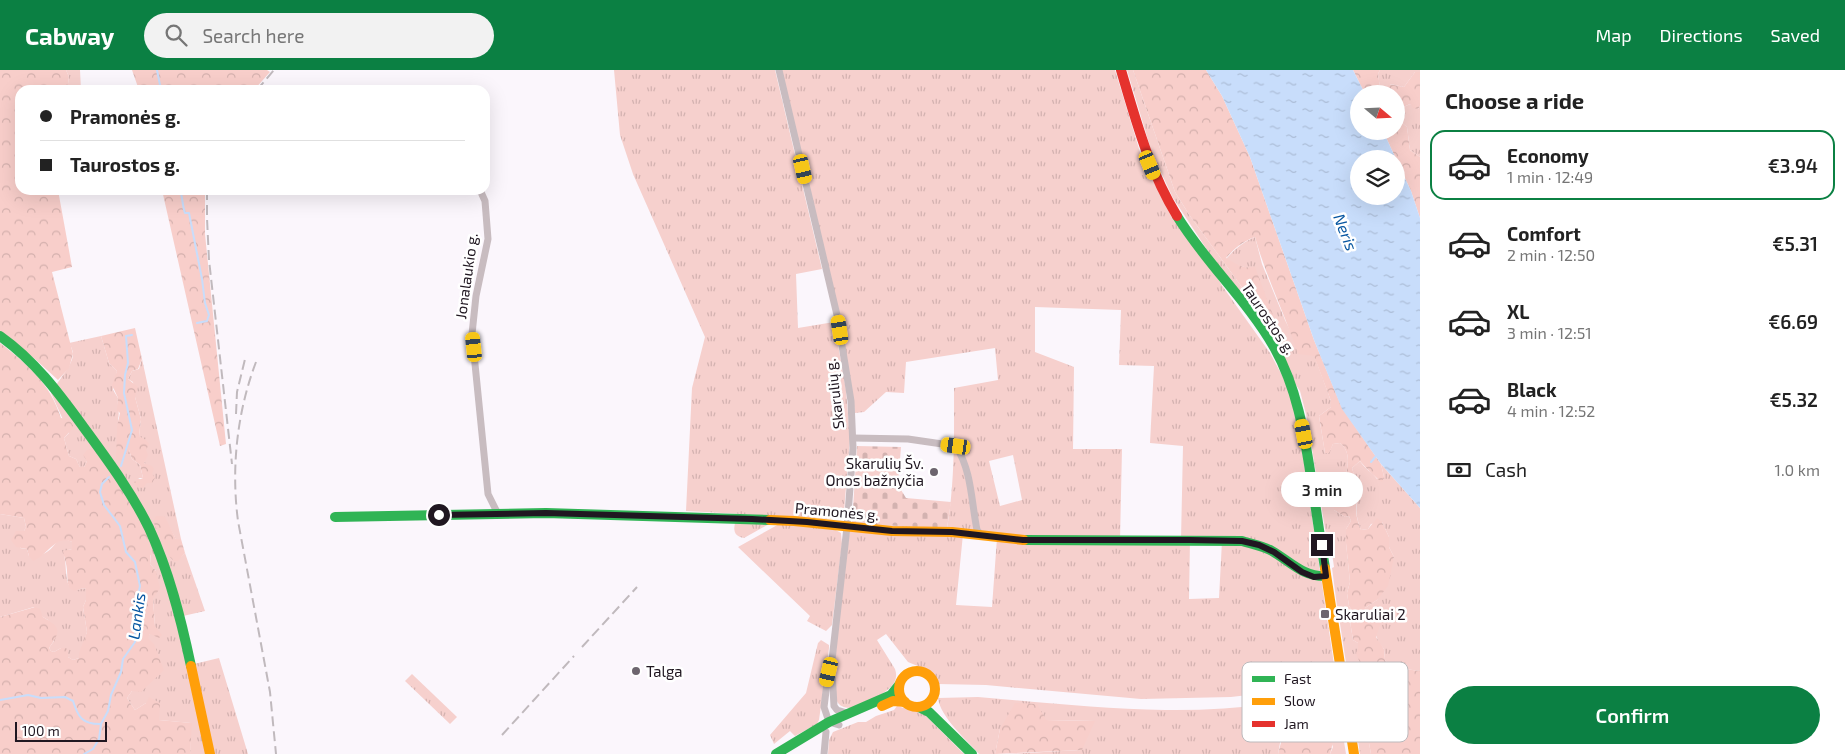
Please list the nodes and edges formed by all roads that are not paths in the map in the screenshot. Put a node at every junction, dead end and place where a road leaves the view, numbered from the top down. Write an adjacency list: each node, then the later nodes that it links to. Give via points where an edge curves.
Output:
1 (779, 70): 5 (street, Skarulių g., via 837,315 851,401)
2 (1121, 70): 10 (main road, Taurostos g., via 1150,165 1167,200 1285,368 1305,437)
3 (482, 195): 6 (street, Jonalaukio g., via 488,239 472,334 488,494)
4 (0, 336): 20 (main road, via 36,366 68,405 124,484 147,524 169,580)
5 (853, 438): 8 (street, Skarulių g.); 9 (street, via 908,439 956,446 969,477)
6 (498, 514): 7 (main road, Pramonės g.); 8 (main road, Pramonės g., via 752,519)
7 (335, 517)
8 (847, 527): 9 (main road, Pramonės g.); 11 (street, Skarulių g.)
9 (980, 535): 10 (main road, Pramonės g., via 1023,540 1242,541 1274,552 1302,572 1314,577)
10 (1326, 576): 12 (main road, Taurostos g.)
11 (832, 660): 17 (street, Skarulių g., via 834,706 842,713); 18 (street, Skarulių g., via 824,707)
12 (1340, 662)
13 (899, 685): 14 (main road, via 907,673 921,671 933,680); 15 (main road); 17 (main road, via 891,695)
14 (934, 695): 16 (main road, via 928,703); 19 (main road, via 935,707)
15 (905, 702): 16 (main road); 18 (main road, via 893,702)
16 (918, 707): 19 (main road, via 929,712)
17 (848, 713): 18 (main road)
18 (831, 727): 21 (main road); 22 (main road); 23 (street, Skarulių g.)
19 (954, 735): 24 (main road)
20 (210, 754)
21 (776, 754)
22 (787, 754)
23 (824, 754)
24 (972, 754)

